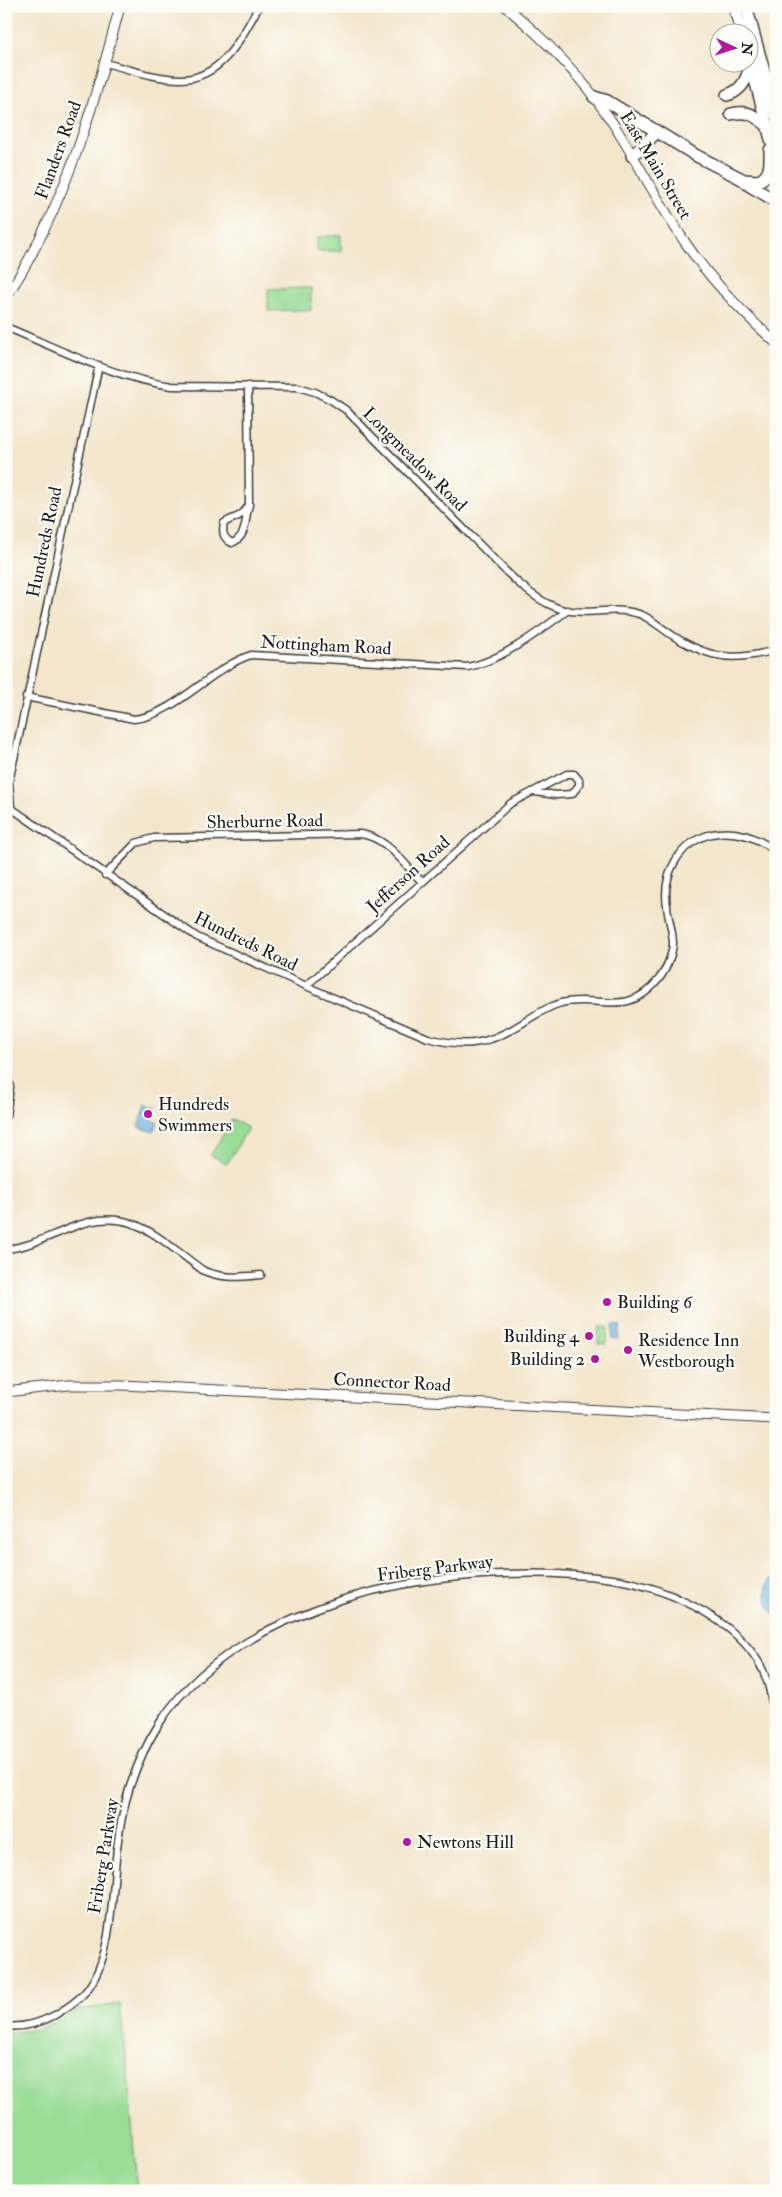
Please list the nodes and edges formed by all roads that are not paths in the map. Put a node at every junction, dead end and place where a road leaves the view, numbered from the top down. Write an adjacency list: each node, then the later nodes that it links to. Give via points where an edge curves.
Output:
1 (120, 6): 7 (street, Flanders Road)
2 (259, 6): 7 (street, via 228,56 196,76 164,78)
3 (504, 6): 11 (street, East Main Street, via 557,54)
4 (734, 6): 6 (highway)
5 (746, 6): 13 (highway)
6 (739, 22)
7 (105, 63): 20 (street, Flanders Road, via 58,197 36,246)
8 (748, 72): 10 (highway, via 740,88)
9 (752, 72): 14 (highway)
10 (727, 95)
11 (594, 96): 15 (highway); 16 (street, East Main Street)
12 (731, 114): 14 (highway, via 750,113)
13 (776, 115)
14 (768, 130): 17 (highway); 18 (highway, via 770,169 758,181)
15 (657, 132): 16 (highway); 18 (highway)
16 (632, 156): 22 (street, East Main Street, via 668,217 701,264 735,305)
17 (776, 158)
18 (742, 179): 19 (highway)
19 (776, 200)
20 (6, 297)
21 (6, 327): 23 (street, Longmeadow Road)
22 (776, 343)
23 (98, 365): 24 (street, Longmeadow Road, via 163,385); 28 (street, Hundreds Road)
24 (248, 386): 25 (street); 26 (street, Longmeadow Road, via 298,387 315,392 346,410 512,576 539,599)
25 (249, 505): 25 (street, via 242,514 224,523 222,532 225,540 232,543 239,540 244,532)
26 (568, 610): 27 (street, Longmeadow Road, via 590,613 626,611 643,616 689,646 722,658 740,658); 28 (street, Nottingham Road, via 529,640 467,667 251,656 235,661 158,712 134,719)
27 (776, 650)
28 (26, 697): 31 (street, Hundreds Road, via 8,782 11,808)
29 (536, 792): 29 (street, Jefferson Road, via 572,794 579,780 574,774 567,774); 32 (street, Jefferson Road, via 511,804)
30 (776, 851): 33 (street, Hundreds Road, via 758,839 741,833 723,832 690,844 677,857 665,891 673,944 668,961 648,991 632,1000 615,1004 561,1003 498,1038 481,1043 445,1043)
31 (105, 875): 32 (street, Sherburne Road, via 136,843 154,838 360,834 382,841); 33 (street, Hundreds Road, via 197,937)
32 (422, 882): 33 (street, Jefferson Road)
33 (306, 986)
34 (6, 1069): 35 (street, via 10,1087)
35 (6, 1116)
36 (6, 1249): 37 (street, via 39,1241 89,1221 118,1219 138,1225 215,1276)
37 (261, 1275)
38 (6, 1392): 39 (street, Connector Road, via 69,1385 150,1386)
39 (776, 1418)
40 (776, 1733): 41 (street, Friberg Parkway, via 765,1676 746,1644 730,1628 695,1606 632,1583 569,1575 500,1575 416,1582 339,1601 277,1626 228,1654 204,1672 174,1703 148,1742 130,1784 119,1834 102,1961 86,1991 59,2012 31,2024)
41 (6, 2026)

